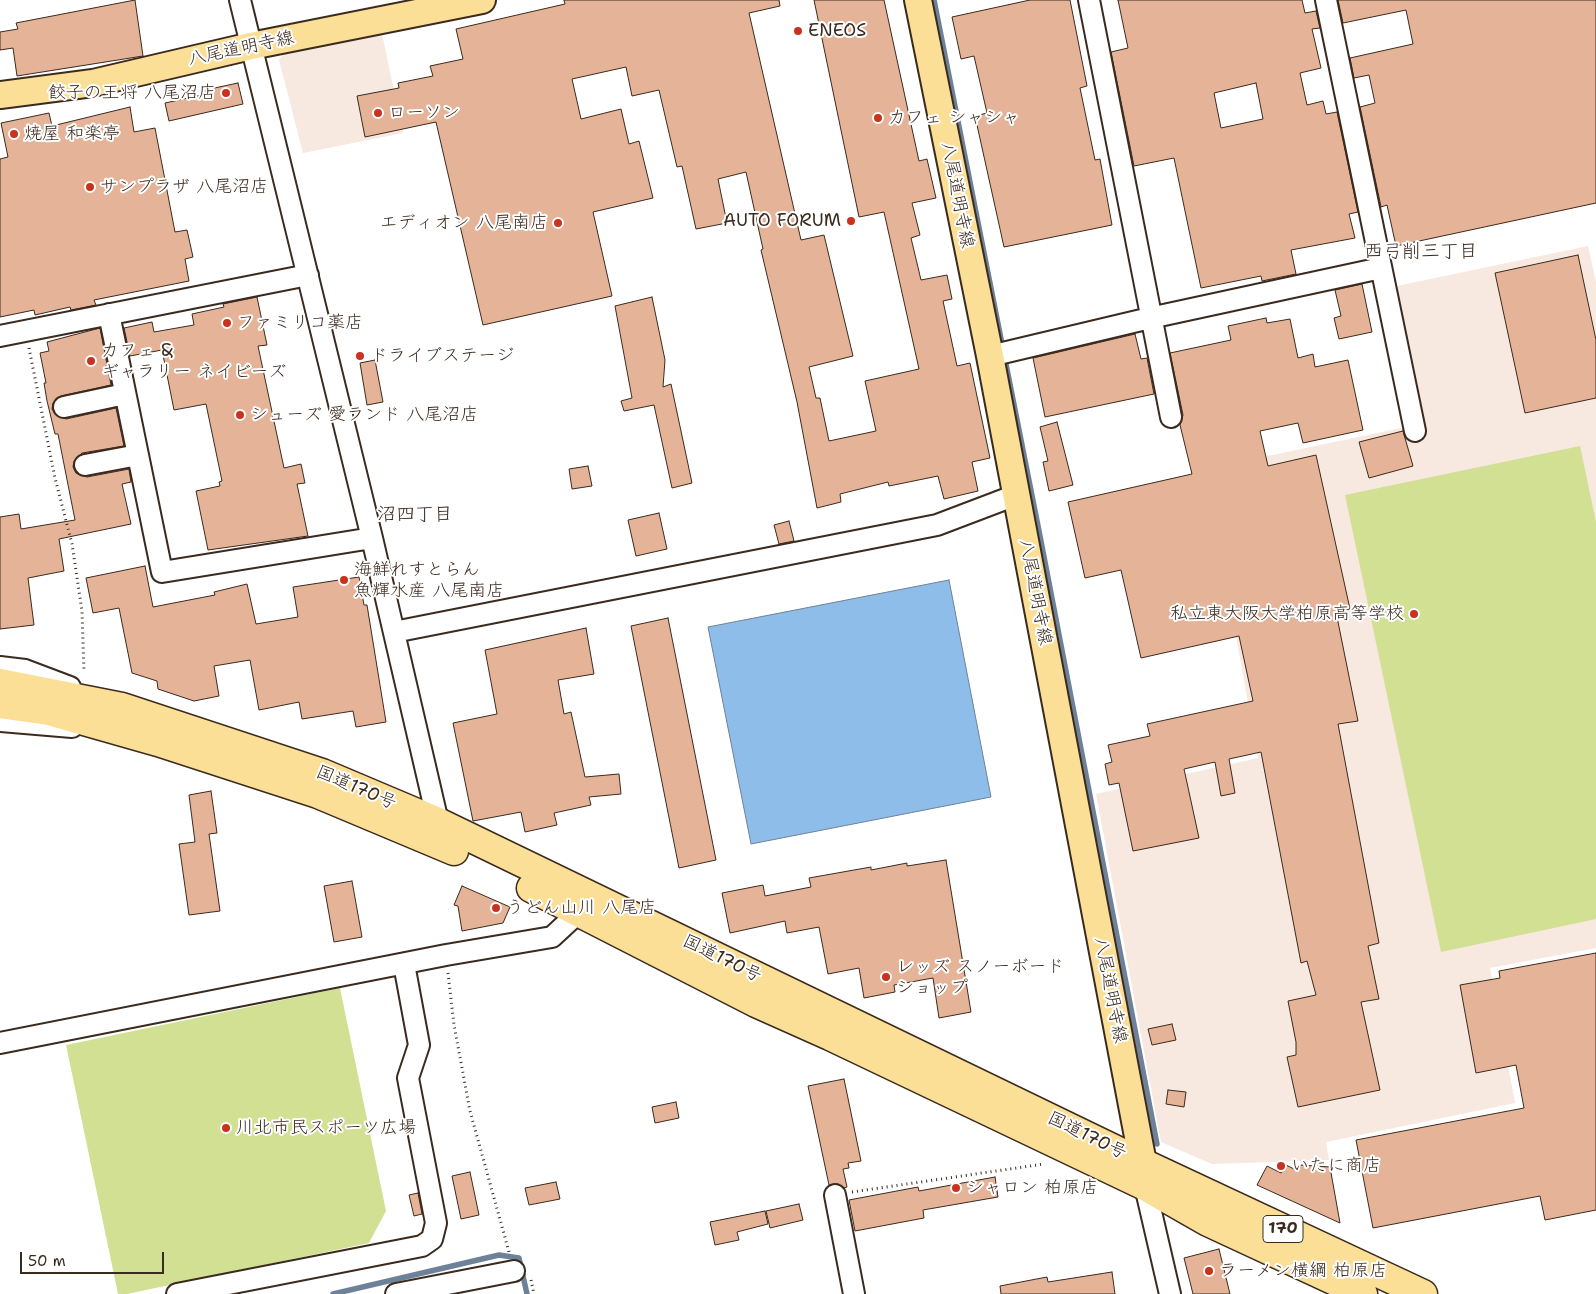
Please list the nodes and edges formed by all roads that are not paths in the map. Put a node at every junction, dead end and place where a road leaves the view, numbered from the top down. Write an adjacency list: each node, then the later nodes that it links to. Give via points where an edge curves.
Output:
1 (240, 0): 6 (street)
2 (482, 0): 6 (main road, 八尾道明寺線)
3 (918, 0): 13 (main road, 八尾道明寺線)
4 (1089, 0): 11 (street)
5 (1326, 0): 8 (street)
6 (251, 46): 7 (main road, 八尾道明寺線, via 93,83); 9 (street)
7 (0, 95)
8 (1382, 268): 11 (street); 17 (street)
9 (308, 275): 10 (street); 21 (street)
10 (109, 314): 12 (street); 14 (street)
11 (1150, 318): 13 (street); 16 (street)
12 (0, 336)
13 (1001, 353): 20 (main road, 八尾道明寺線)
14 (125, 394): 15 (street); 18 (street)
15 (64, 407)
16 (1171, 417)
17 (1415, 431)
18 (138, 455): 19 (street); 21 (street, via 162,572)
19 (85, 466)
20 (1016, 495): 22 (street, via 937,525); 32 (main road, 八尾道明寺線)
21 (372, 538): 22 (street)
22 (394, 632): 28 (street)
23 (0, 667): 26 (street, via 25,670)
24 (0, 683): 26 (highway, 国道170号 / 170)
25 (0, 704): 26 (highway, 国道170号 / 170)
26 (121, 719): 27 (street); 28 (highway, 国道170号 / 170, via 313,770)
27 (0, 720)
28 (437, 832): 29 (highway, 国道170号 / 170); 32 (highway, 国道170号 / 170)
29 (579, 912): 30 (street, via 552,937); 32 (highway, 国道170号 / 170, via 756,1003 1063,1147)
30 (404, 964): 31 (street); 35 (street, via 419,1045 408,1078 436,1224 432,1239 422,1246)
31 (0, 1044)
32 (1144, 1175): 38 (street); 39 (highway, 国道170号 / 170, via 1208,1222); 40 (highway, 国道170号 / 170)
33 (835, 1195): 37 (street)
34 (514, 1271): 36 (street)
35 (177, 1294)
36 (396, 1294)
37 (854, 1294)
38 (1170, 1294)
39 (1363, 1294)
40 (1423, 1294)

